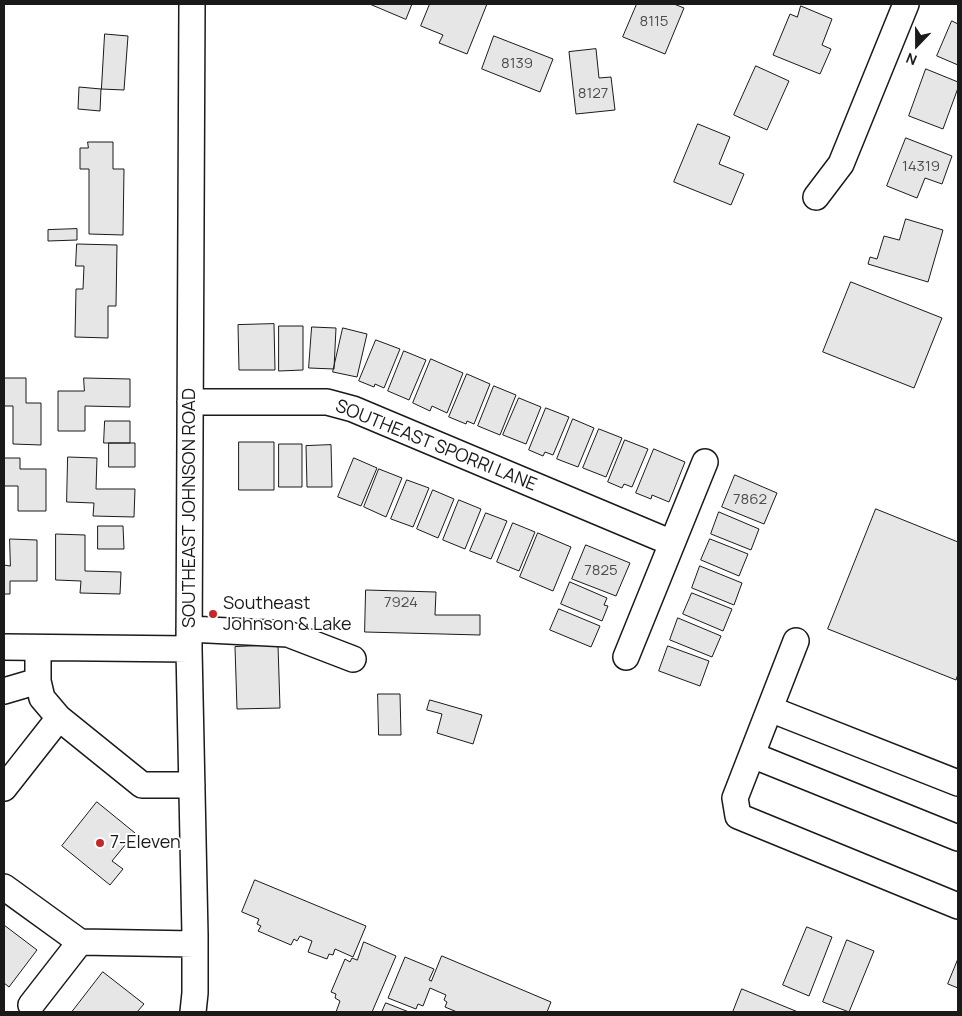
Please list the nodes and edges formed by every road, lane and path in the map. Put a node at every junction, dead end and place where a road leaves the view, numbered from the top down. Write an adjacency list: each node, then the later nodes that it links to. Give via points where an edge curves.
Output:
1 (192, 4): 4 (street, SOUTHEAST JOHNSON ROAD)
2 (906, 4): 3 (street, via 841,164)
3 (816, 197)
4 (190, 402): 6 (street, SOUTHEAST SPORRI LANE, via 327,402 353,409); 7 (street, SOUTHEAST JOHNSON ROAD)
5 (705, 462): 6 (street)
6 (672, 543): 11 (street)
7 (189, 639): 10 (street); 12 (street, via 288,634); 19 (street, SOUTHEAST JOHNSON ROAD)
8 (796, 641): 15 (street)
9 (4, 648): 10 (street)
10 (38, 648): 13 (street)
11 (626, 657)
12 (353, 659)
13 (38, 682): 14 (street); 16 (street, via 42,698)
14 (4, 691)
15 (770, 709): 17 (street); 18 (street)
16 (59, 718): 19 (street, via 142,786); 20 (street)
17 (752, 755): 21 (street); 23 (street, via 735,798 738,816)
18 (958, 783)
19 (192, 785): 25 (street, SOUTHEAST JOHNSON ROAD)
20 (4, 788)
21 (958, 838)
22 (4, 887): 24 (street)
23 (958, 906)
24 (80, 942): 25 (street); 26 (street)
25 (195, 944): 27 (street, SOUTHEAST JOHNSON ROAD)
26 (31, 1005)
27 (193, 1012)

